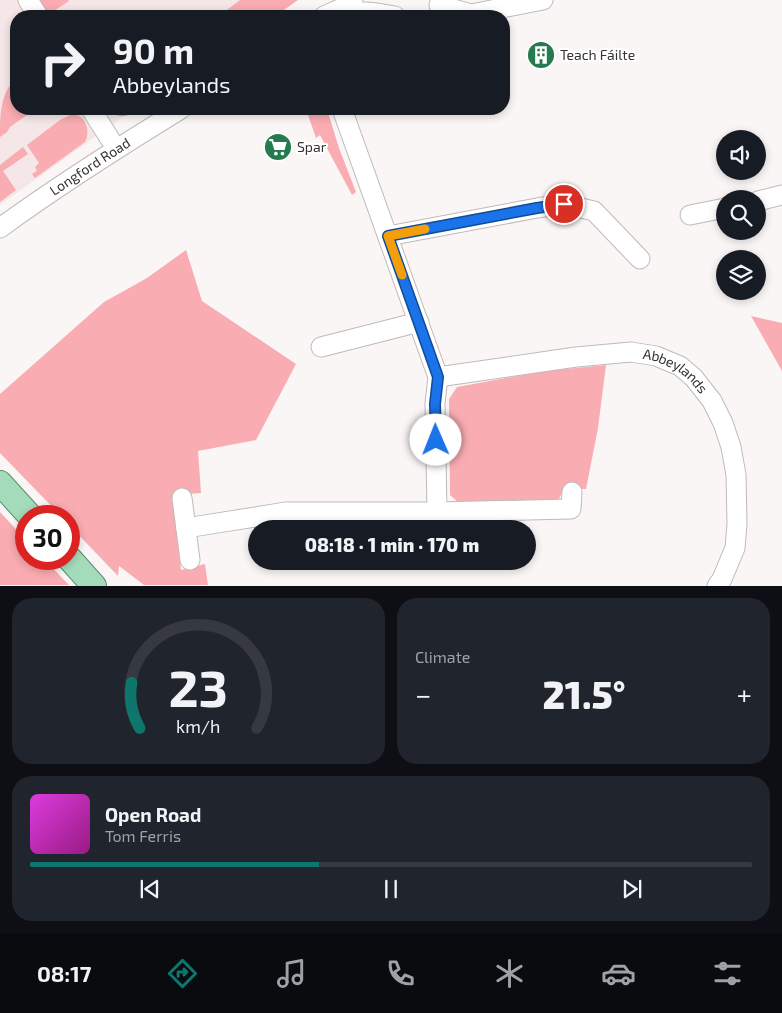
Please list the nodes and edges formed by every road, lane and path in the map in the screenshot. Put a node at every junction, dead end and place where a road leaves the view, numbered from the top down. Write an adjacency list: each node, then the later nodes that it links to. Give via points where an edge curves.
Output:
1 (359, 0): 4 (street)
2 (543, 0): 6 (street)
3 (436, 7): 5 (street)
4 (337, 10)
5 (451, 10)
6 (492, 10)
7 (94, 115): 10 (street)
8 (159, 115): 10 (street); 16 (street, Longford Road)
9 (344, 115): 17 (street)
10 (109, 140): 15 (street)
11 (782, 195): 12 (street)
12 (766, 199)
13 (716, 210): 14 (street)
14 (690, 214)
15 (0, 217)
16 (0, 228)
17 (388, 236): 18 (street, via 564,204 594,211); 19 (street)
18 (640, 259)
19 (419, 322): 20 (street); 21 (street)
20 (321, 347)
21 (438, 377): 26 (street, via 435,404); 31 (street, Abbeylands, via 631,352 656,356 680,366 712,401 731,447 736,475 735,548)
22 (0, 483): 25 (main road)
23 (572, 492): 26 (street, via 570,509)
24 (182, 498): 27 (street)
25 (20, 505)
26 (437, 512): 27 (street, via 286,512)
27 (186, 528): 28 (street)
28 (190, 560)
29 (80, 570): 30 (main road)
30 (94, 586)
31 (717, 586)

